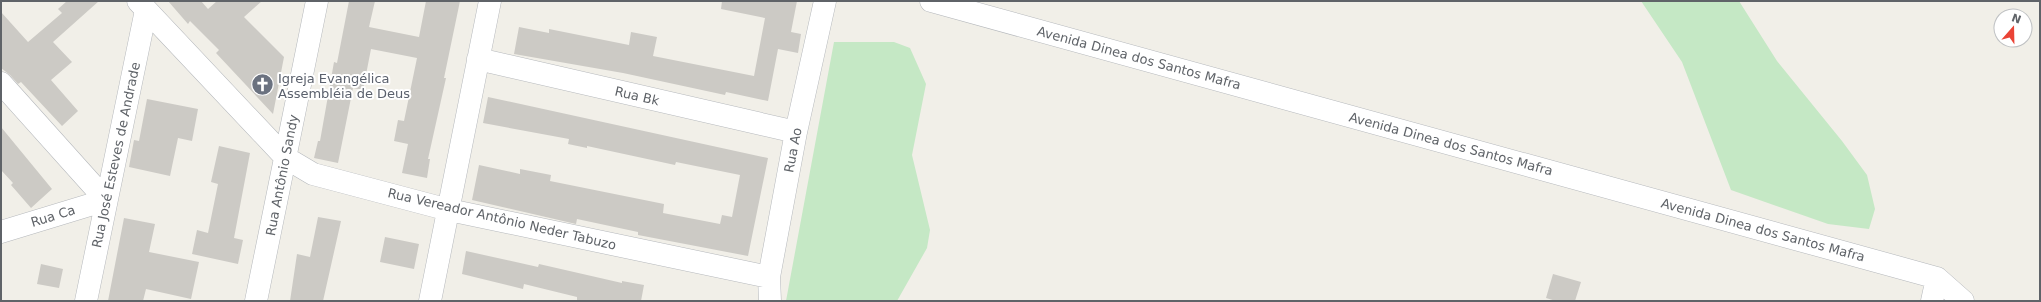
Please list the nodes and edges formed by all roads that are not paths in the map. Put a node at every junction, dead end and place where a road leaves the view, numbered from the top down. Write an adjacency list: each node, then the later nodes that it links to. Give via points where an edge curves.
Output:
1 (317, 1): 9 (street, Rua Antônio Sandy)
2 (490, 1): 6 (street)
3 (824, 1): 8 (street, Rua Ao)
4 (931, 1): 14 (street, Avenida Dinea dos Santos Mafra)
5 (142, 5): 9 (street, Rua Vereador Antônio Neder Tabuzo); 10 (street, Rua José Esteves de Andrade)
6 (478, 59): 8 (street, Rua Bk); 11 (street)
7 (1, 83): 10 (street)
8 (796, 132): 13 (street, Rua Ao)
9 (286, 158): 11 (street, Rua Vereador Antônio Neder Tabuzo, via 313,174); 16 (street, Rua Antônio Sandy)
10 (106, 200): 12 (street, Rua Ca); 15 (street, Rua José Esteves de Andrade)
11 (449, 210): 13 (street, Rua Vereador Antônio Neder Tabuzo); 17 (street)
12 (1, 232)
13 (769, 277): 18 (street, Rua Ao)
14 (1936, 278): 19 (street); 20 (street, Avenida Dinea dos Santos Mafra)
15 (86, 301)
16 (256, 301)
17 (430, 301)
18 (770, 301)
19 (1932, 301)
20 (1963, 301)

